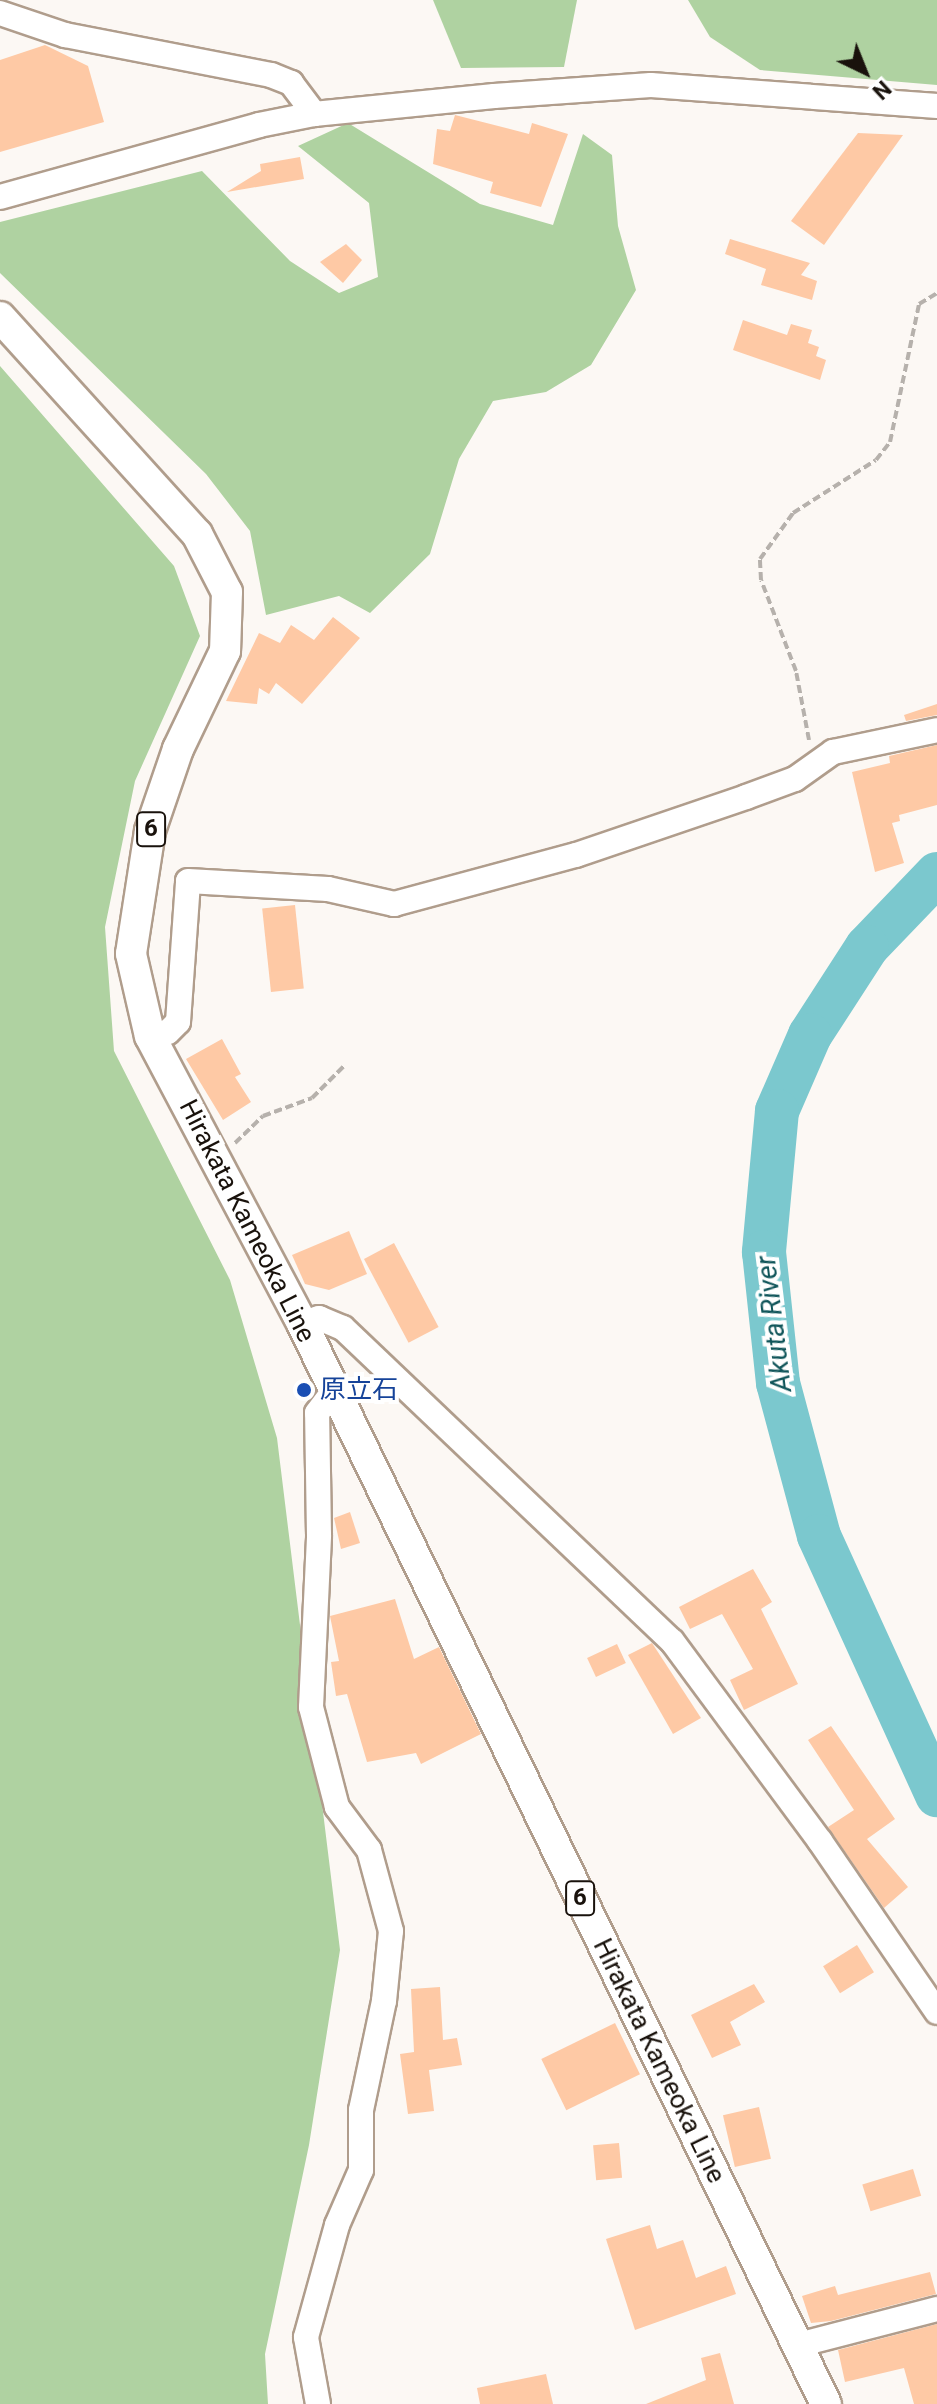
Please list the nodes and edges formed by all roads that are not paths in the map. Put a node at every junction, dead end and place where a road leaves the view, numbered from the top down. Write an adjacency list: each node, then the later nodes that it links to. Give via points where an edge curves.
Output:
1 (0, 13): 3 (street, via 65,35 271,75 291,83)
2 (937, 106): 3 (street, via 651,85)
3 (314, 114): 4 (street)
4 (0, 197)
5 (0, 317): 7 (main road, Hirakata Kameoka Line / 6, via 197,534 227,592 225,651 178,749 150,831 131,954)
6 (937, 730): 7 (street, via 833,752 783,783 605,845 394,904 328,889 188,881 178,1022 168,1032)
7 (150, 1036): 8 (main road, Hirakata Kameoka Line / 6)
8 (302, 1323): 9 (main road, Hirakata Kameoka Line / 6); 10 (street, via 319,1318 343,1328 672,1641 820,1841)
9 (333, 1392): 12 (main road, Hirakata Kameoka Line / 6); 13 (street, via 317,1413 319,1535 311,1707 337,1807 369,1850 391,1931 384,2001 361,2110 361,2170 337,2225 306,2337)
10 (937, 2012)
11 (937, 2309): 12 (street)
12 (798, 2345): 14 (main road, Hirakata Kameoka Line / 6)
13 (318, 2404)
14 (826, 2404)

